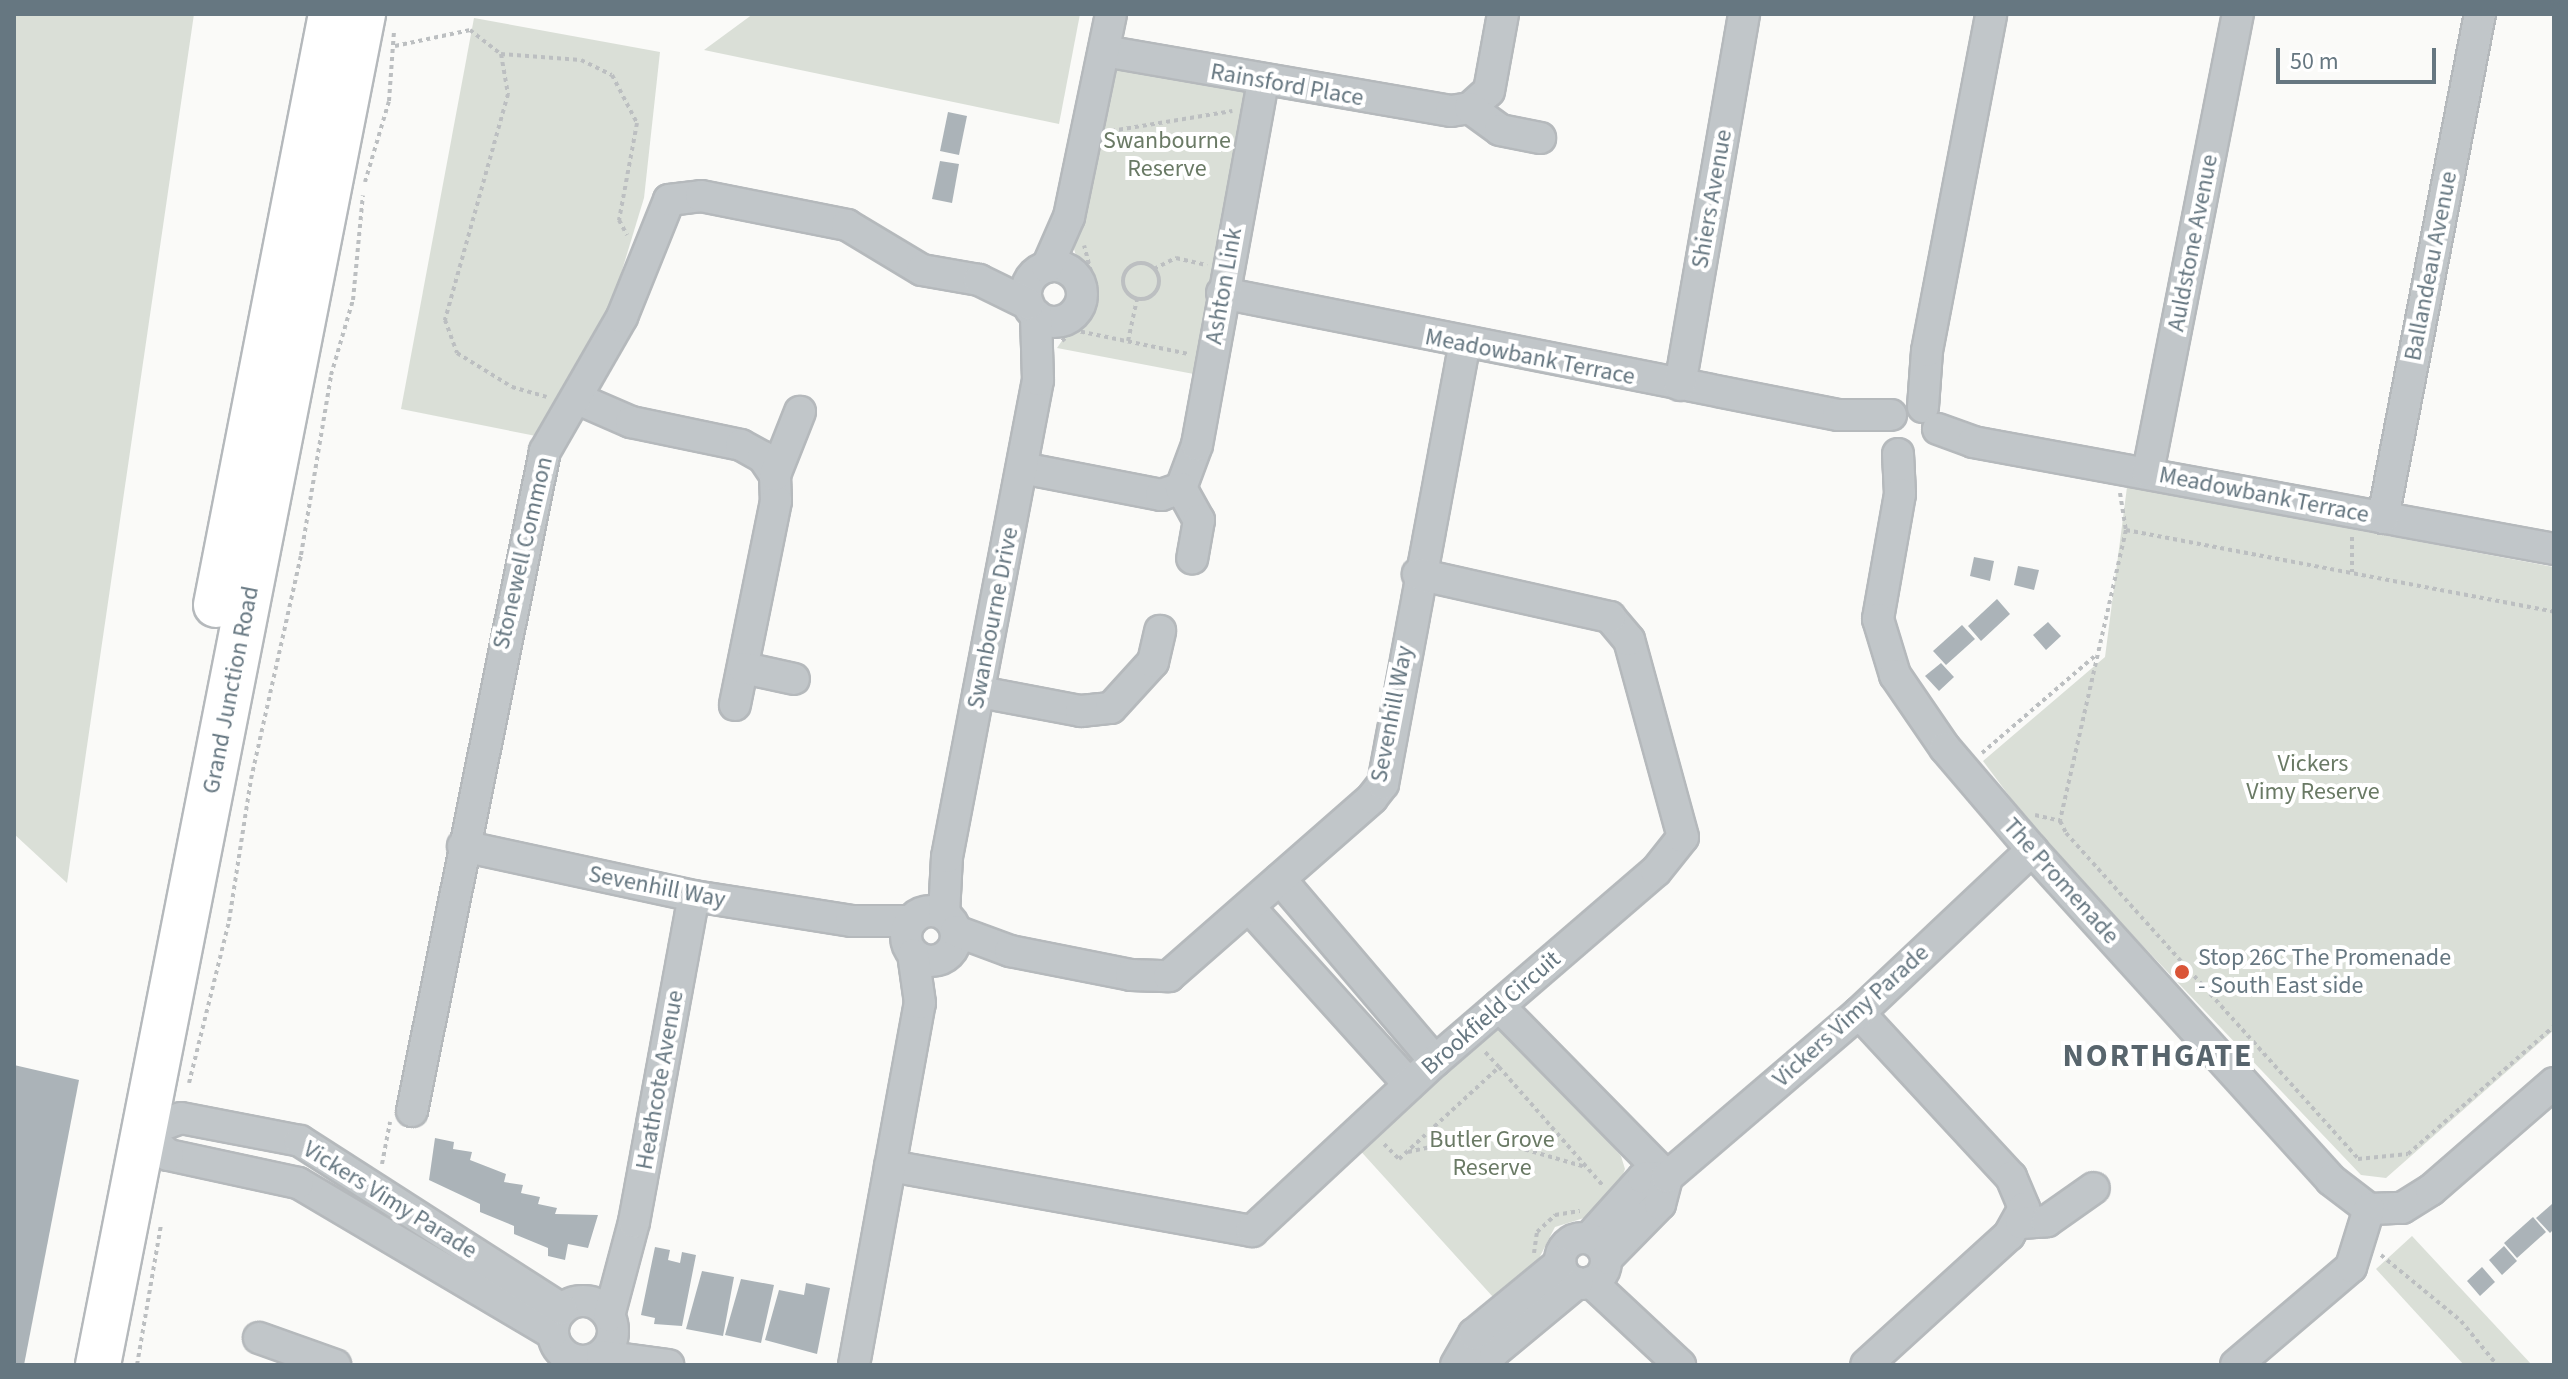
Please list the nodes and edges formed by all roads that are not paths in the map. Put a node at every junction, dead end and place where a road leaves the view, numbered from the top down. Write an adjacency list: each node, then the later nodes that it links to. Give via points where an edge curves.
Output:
1 (331, 14): 47 (highway, Grand Junction Road)
2 (1111, 14): 9 (street)
3 (1503, 14): 11 (street, via 1489,91)
4 (1744, 14): 18 (street, Shiers Avenue)
5 (1991, 14): 21 (street, The Promenade)
6 (2238, 14): 23 (street, Auldstone Avenue)
7 (2480, 14): 26 (street, Ballandeau Avenue)
8 (378, 20): 47 (highway, Grand Junction Road)
9 (1104, 51): 10 (street, Rainsford Place); 13 (street, via 1075,227)
10 (1263, 82): 11 (street, Rainsford Place, via 1451,111); 15 (street, Ashton Link)
11 (1470, 108): 12 (street, via 1500,130)
12 (1540, 138)
13 (1050, 270): 14 (street, Stonewell Common); 16 (street); 16 (street, via 1082,293 1077,311)
14 (979, 280): 16 (street, Stonewell Common); 19 (street, Stonewell Common, via 922,270 847,225 686,195 669,200 622,317)
15 (1218, 280): 17 (street, Meadowbank Terrace); 25 (street, Ashton Link, via 1197,445)
16 (1052, 324): 22 (street, Swanbourne Drive)
17 (1464, 346): 18 (street, Meadowbank Terrace); 29 (street, Sevenhill Way)
18 (1680, 385): 21 (street, Meadowbank Terrace)
19 (569, 393): 24 (street, via 631,422 741,445 763,457); 35 (street, Stonewell Common, via 527,514)
20 (800, 412): 24 (street)
21 (1912, 431): 23 (street, Meadowbank Terrace); 36 (street, The Promenade, via 1878,619 1895,675 1945,748)
22 (1022, 468): 25 (street, via 1161,495); 33 (street, Swanbourne Drive)
23 (2148, 472): 26 (street, Meadowbank Terrace)
24 (775, 475): 31 (street, via 776,501)
25 (1181, 488): 28 (street, via 1199,520)
26 (2383, 518): 27 (street, Meadowbank Terrace)
27 (2554, 549)
28 (1192, 558)
29 (1418, 574): 37 (street, Sevenhill Way, via 1383,784); 41 (street, Brookfield Circuit, via 1610,617 1629,640 1683,837 1656,871)
30 (1160, 631): 33 (street, via 1153,662 1111,708 1081,711)
31 (744, 668): 32 (street); 34 (street)
32 (794, 679)
33 (980, 692): 40 (street, Swanbourne Drive)
34 (735, 705)
35 (463, 846): 38 (street, Sevenhill Way); 46 (street, Stonewell Common)
36 (2032, 850): 42 (street, Vickers Vimy Parade); 51 (street, The Promenade, via 2331,1180)
37 (1280, 879): 39 (street, Sevenhill Way); 43 (street)
38 (694, 896): 40 (street, Sevenhill Way); 53 (street, Heathcote Avenue, via 634,1222)
39 (1249, 907): 40 (street, Sevenhill Way, via 1169,976 1131,975); 45 (street)
40 (931, 935): 48 (street, Swanbourne Drive)
41 (1499, 1006): 43 (street, Brookfield Circuit); 49 (street)
42 (1859, 1013): 49 (street, Vickers Vimy Parade); 52 (street, via 2011,1177 2024,1208)
43 (1435, 1061): 45 (street, Brookfield Circuit)
44 (2554, 1083): 51 (street, via 2431,1190 2402,1208)
45 (1409, 1084): 48 (street, Brookfield Circuit, via 1252,1231)
46 (412, 1111)
47 (129, 1129): 55 (street, Vickers Vimy Parade, via 168,1155 298,1183); 55 (street, Vickers Vimy Parade, via 181,1118 300,1141); 60 (highway, Grand Junction Road); 61 (highway, Grand Junction Road)
48 (890, 1166): 63 (street, Swanbourne Drive)
49 (1667, 1177): 54 (street, Vickers Vimy Parade, via 1660,1204); 54 (street, Vickers Vimy Parade, via 1643,1178 1607,1196)
50 (2094, 1188): 52 (street, via 2047,1221)
51 (2369, 1209): 66 (street, via 2351,1267)
52 (2021, 1223): 65 (street)
53 (619, 1262): 55 (street, Heathcote Avenue); 57 (street, Heathcote Avenue)
54 (1588, 1266): 58 (street, Vickers Vimy Parade, via 1495,1351); 58 (street, Vickers Vimy Parade, via 1526,1293 1474,1334); 64 (street)
55 (560, 1331): 57 (street); 57 (street, via 596,1304)
56 (259, 1338): 62 (street)
57 (598, 1346): 59 (street)
58 (1460, 1361)
59 (660, 1363)
60 (67, 1365)
61 (98, 1365)
62 (335, 1365)
63 (854, 1365)
64 (1680, 1365)
65 (1866, 1365)
66 (2236, 1365)

